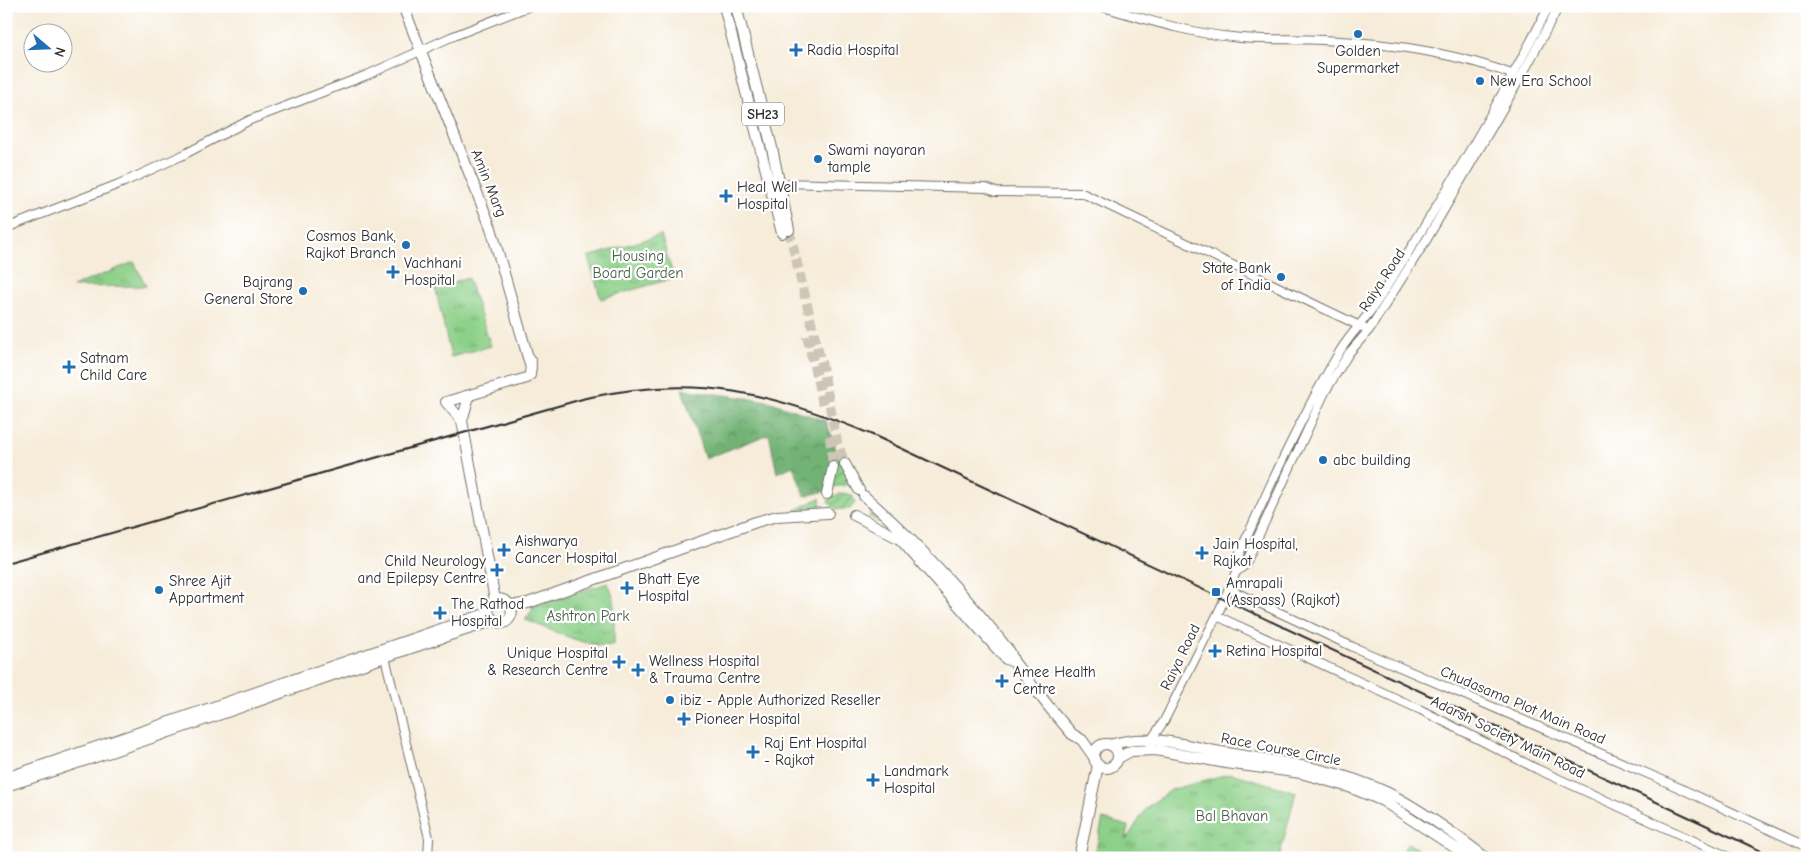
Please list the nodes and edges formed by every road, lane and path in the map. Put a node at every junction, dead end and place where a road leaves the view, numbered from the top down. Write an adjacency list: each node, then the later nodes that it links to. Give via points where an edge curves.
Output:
1 (403, 6): 8 (main road, Amin Marg)
2 (530, 6): 8 (street)
3 (724, 6): 10 (main road, SH23, via 761,151 786,228)
4 (736, 6): 10 (main road, SH23)
5 (1099, 6): 9 (street, via 1232,38 1326,40 1439,52 1485,63)
6 (1549, 6): 9 (street, Raiya Road)
7 (1559, 6): 9 (street, Raiya Road)
8 (421, 52): 11 (street, via 368,76 250,120 124,182); 14 (main road, Amin Marg, via 491,228 531,359 531,372)
9 (1518, 76): 12 (street, Raiya Road); 13 (street, Raiya Road, via 1427,239)
10 (780, 183): 12 (street, via 1082,193)
11 (6, 228)
12 (1360, 326): 13 (street); 21 (street, Raiya Road, via 1341,349 1305,413 1236,561)
13 (1369, 330): 21 (street, Raiya Road, via 1349,353 1325,392 1245,565)
14 (469, 396): 15 (main road); 15 (main road, via 446,402)
15 (462, 421): 23 (main road)
16 (846, 464): 28 (main road, via 862,493 907,534 992,628)
17 (833, 467): 18 (main road)
18 (827, 494)
19 (828, 513): 24 (main road, via 777,516 597,577 528,603 524,608)
20 (854, 515): 28 (main road, via 900,539 1000,653)
21 (1236, 572): 22 (street, Raiya Road)
22 (1229, 589): 25 (street, Raiya Road); 37 (street, Chudasama Plot Main Road)
23 (497, 600): 24 (main road, via 506,601); 26 (main road, via 489,605)
24 (512, 609): 26 (main road, via 506,622)
25 (1217, 616): 29 (street, Raiya Road); 42 (street, Adarsh Society Main Road)
26 (491, 618): 27 (main road)
27 (384, 653): 35 (main road); 36 (main road, via 107,754); 38 (street, via 428,838)
28 (1014, 662): 30 (main road, via 1072,734)
29 (1153, 739): 31 (main road, Race Course Circle); 32 (street, Raiya Road); 41 (main road, Race Course Circle, via 1270,759 1351,779 1388,794)
30 (1082, 740): 31 (main road, Race Course Circle); 34 (main road)
31 (1107, 744): 33 (main road, via 1115,748); 34 (main road, via 1098,747)
32 (1142, 750): 33 (main road, Race Course Circle); 40 (main road, Race Course Circle, via 1301,773 1349,786 1383,801)
33 (1118, 758): 34 (main road, via 1106,768)
34 (1096, 761): 39 (main road)
35 (6, 778)
36 (6, 786)
37 (1807, 847)
38 (428, 858)
39 (1079, 858)
40 (1471, 858)
41 (1486, 858)
42 (1731, 858)

